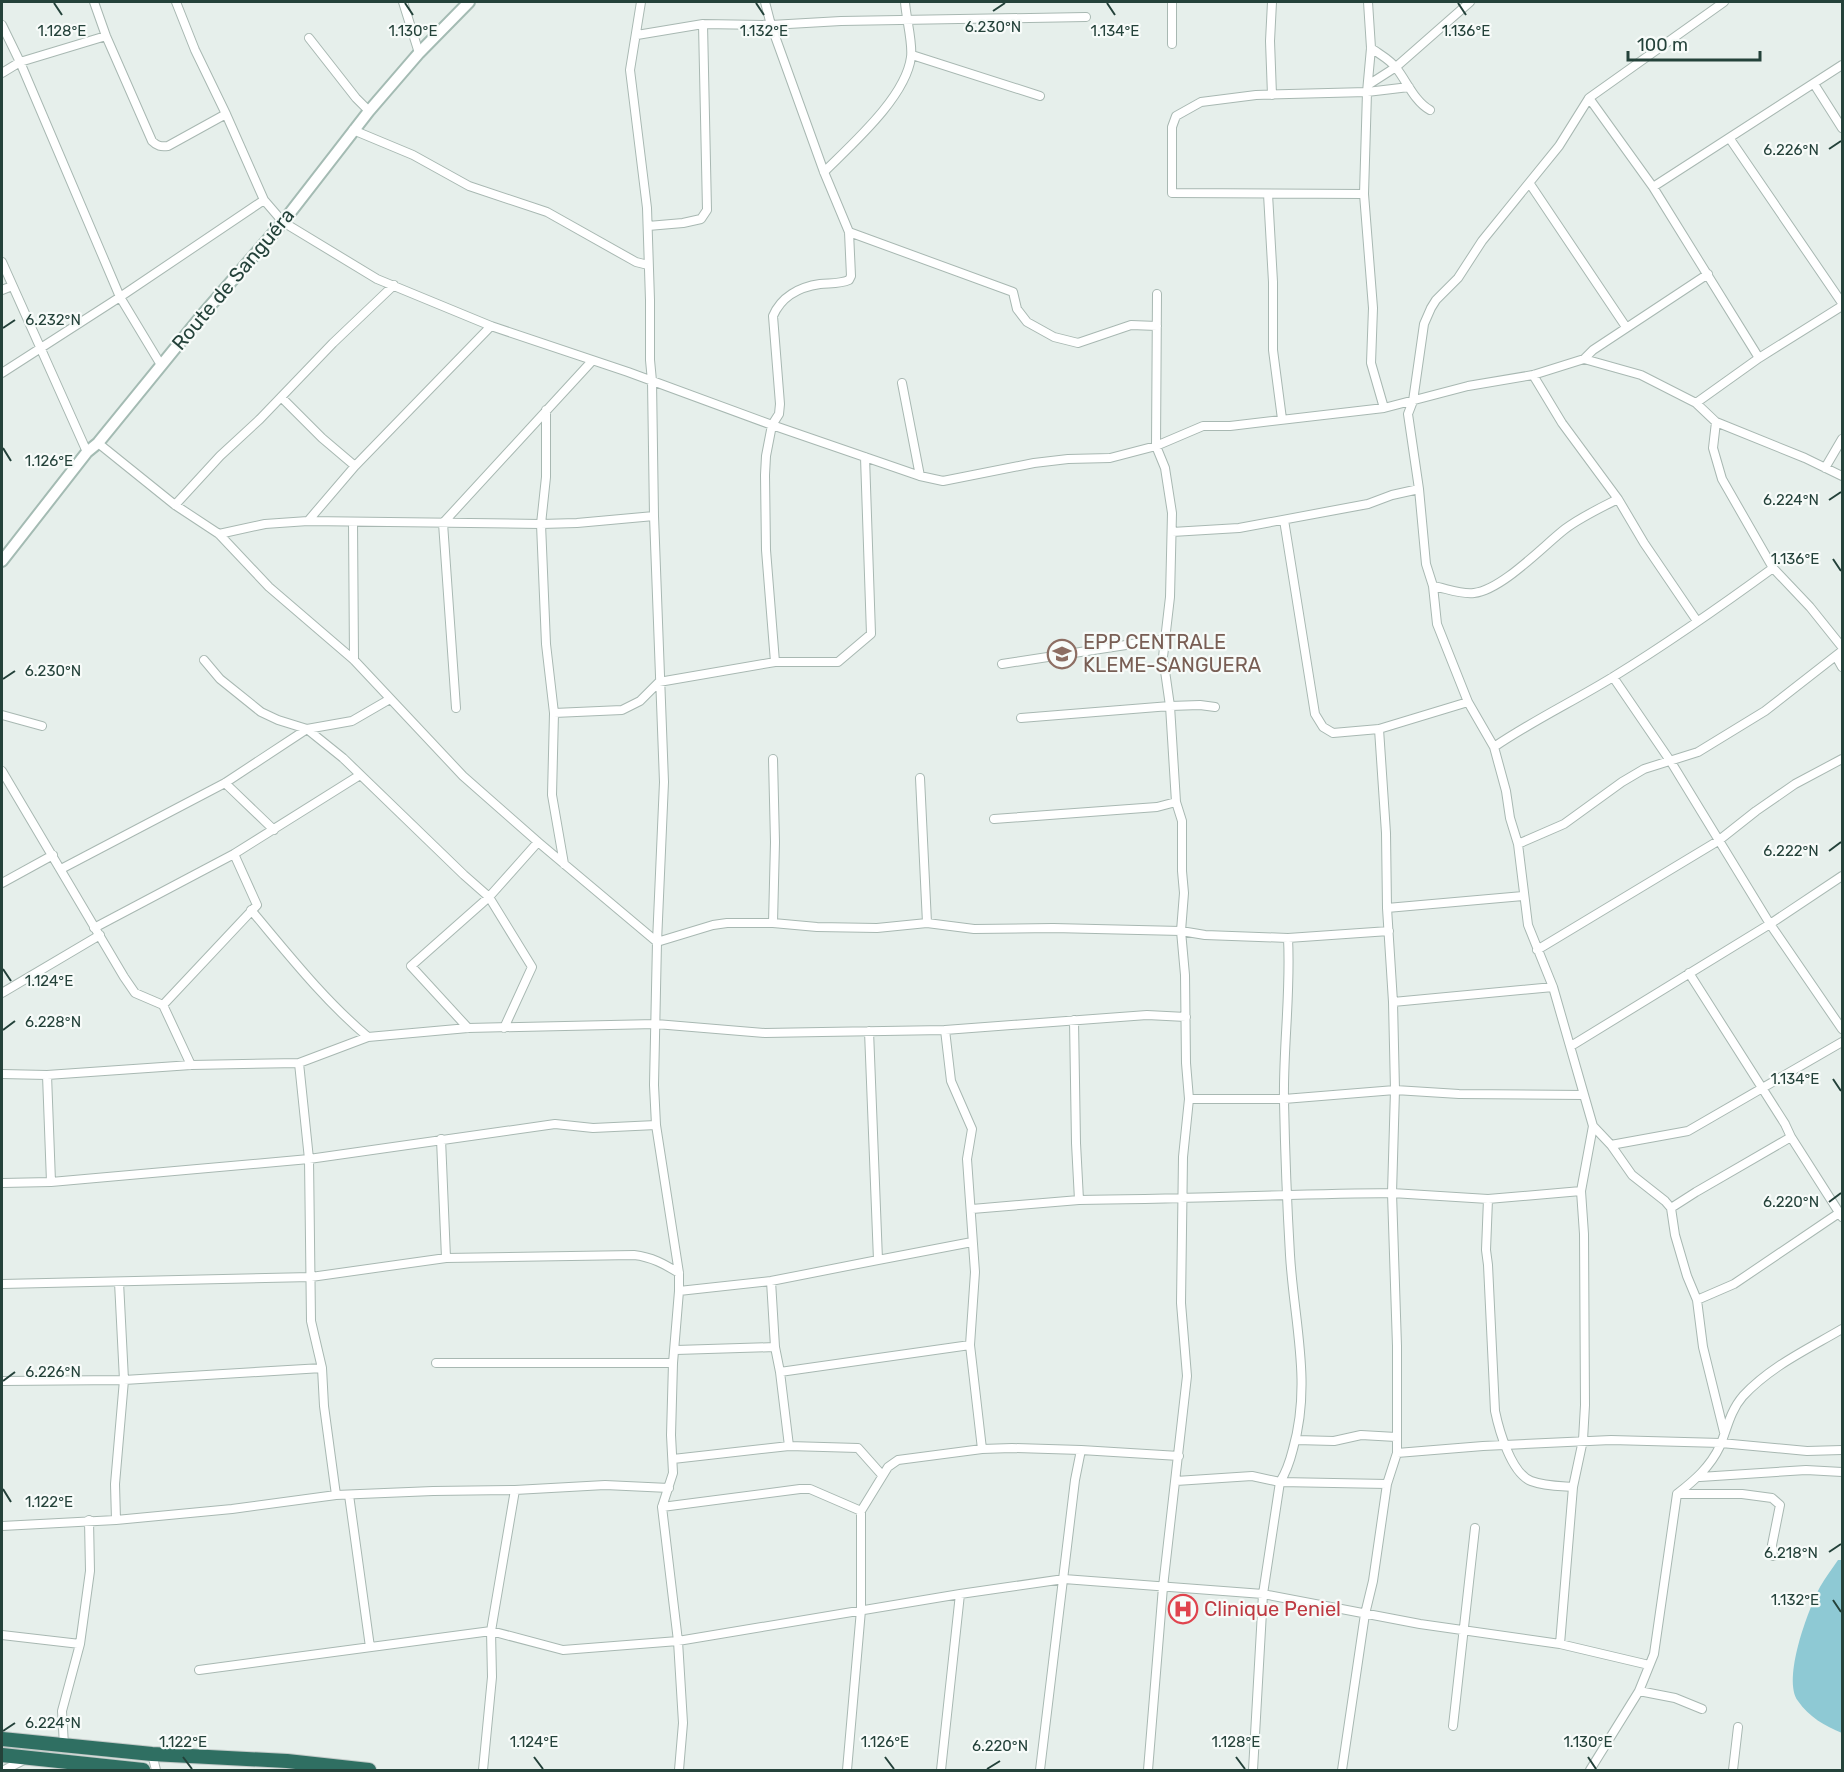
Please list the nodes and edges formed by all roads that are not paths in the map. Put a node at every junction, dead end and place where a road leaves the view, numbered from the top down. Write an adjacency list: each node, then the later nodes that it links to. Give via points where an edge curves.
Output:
1 (94, 2): 19 (street)
2 (176, 2): 37 (street)
3 (403, 2): 23 (street)
4 (469, 2): 23 (street, Route de Sanguéra)
5 (641, 2): 18 (street)
6 (765, 2): 17 (street)
7 (905, 2): 14 (street)
8 (1172, 2): 21 (street)
9 (1272, 2): 33 (street)
10 (1368, 2): 22 (street)
11 (1470, 2): 27 (street)
12 (1724, 2): 34 (street)
13 (1086, 17): 14 (street)
14 (906, 21): 17 (street); 24 (street)
15 (703, 24): 17 (street); 18 (street); 48 (street, via 707,210 700,219)
16 (2, 25): 25 (street)
17 (771, 25): 41 (street)
18 (637, 35): 48 (street, via 630,70)
19 (106, 36): 25 (street); 37 (street, via 156,144 168,146)
20 (309, 38): 36 (street)
21 (1172, 44)
22 (1371, 48): 27 (street); 31 (street)
23 (419, 53): 36 (street, Route de Sanguéra)
24 (912, 55): 32 (street); 41 (street, via 909,70 877,119)
25 (20, 62): 28 (street); 57 (street)
26 (1842, 65): 29 (street)
27 (1396, 67): 30 (street); 31 (street)
28 (2, 73)
29 (1814, 84): 38 (street); 40 (street)
30 (1409, 87): 31 (street); 35 (street)
31 (1367, 89): 33 (street); 45 (street)
32 (1040, 96)
33 (1272, 96): 44 (street, via 1201,102 1176,116 1172,127 1172,193)
34 (1589, 98): 42 (street); 43 (street)
35 (1430, 110)
36 (369, 111): 39 (street, Route de Sanguéra)
37 (226, 114): 46 (street)
38 (1842, 128)
39 (353, 130): 47 (street, Route de Sanguéra); 51 (street, via 413,155 469,186 547,212)
40 (1730, 139): 43 (street); 58 (street)
41 (824, 172): 49 (street)
42 (1530, 184): 61 (street); 72 (street, via 1431,308 1423,333)
43 (1653, 187): 52 (street)
44 (1268, 194): 45 (street); 76 (street, via 1273,350)
45 (1364, 194): 74 (street, via 1373,308 1371,363)
46 (264, 200): 47 (street); 57 (street)
47 (283, 222): 53 (street, via 377,279); 66 (street, Route de Sanguéra)
48 (648, 226): 51 (street)
49 (849, 232): 60 (street, via 1012,292 1017,309 1027,322 1054,337 1078,343 1131,325); 78 (street, via 849,280 817,284 786,297 773,316 780,404)
50 (2, 262): 54 (street)
51 (648, 265): 69 (street)
52 (1708, 274): 61 (street); 64 (street)
53 (394, 285): 59 (street); 71 (street)
54 (12, 286): 55 (street); 62 (street)
55 (2, 290)
56 (1157, 294): 60 (street)
57 (120, 297): 62 (street); 66 (street)
58 (1842, 305): 64 (street)
59 (491, 326): 65 (street); 84 (street)
60 (1157, 326): 81 (street)
61 (1626, 327): 63 (street)
62 (41, 349): 67 (street); 82 (street)
63 (1584, 358): 68 (street); 73 (street, via 1641,375)
64 (1759, 358): 73 (street)
65 (592, 361): 69 (street); 75 (street)
66 (160, 365): 80 (street, Route de Sanguéra)
67 (2, 373)
68 (1533, 375): 72 (street, via 1467,386); 89 (street, via 1562,423)
69 (652, 381): 78 (street); 91 (street)
70 (902, 383): 86 (street)
71 (281, 397): 84 (street); 90 (street)
72 (1413, 401): 74 (street); 88 (street, via 1408,414)
73 (1696, 403): 77 (street)
74 (1384, 408): 76 (street)
75 (546, 410): 95 (street); 96 (street)
76 (1282, 419): 81 (street, via 1203,426)
77 (1716, 422): 85 (street); 100 (street, via 1713,448 1722,479)
78 (772, 425): 83 (street); 108 (street, via 765,475 766,550)
79 (1842, 439): 85 (street)
80 (98, 443): 82 (street, Route de Sanguéra); 90 (street)
81 (1156, 446): 86 (street, via 1110,458 1034,463 943,481); 97 (street, via 1165,468)
82 (87, 452): 99 (street, Route de Sanguéra)
83 (865, 457): 86 (street); 108 (street, via 871,634 838,662)
84 (355, 466): 92 (street)
85 (1825, 468): 87 (street)
86 (920, 476)
87 (1842, 476)
88 (1419, 489): 93 (street, via 1368,504); 101 (street, via 1426,564)
89 (1618, 500): 101 (street, via 1566,529 1484,591 1473,594); 102 (street)
90 (175, 505): 98 (street)
91 (654, 516): 96 (street); 112 (street)
92 (308, 520): 94 (street); 98 (street)
93 (1284, 520): 97 (street, via 1239,528); 123 (street, via 1315,714 1323,727 1333,733)
94 (353, 522): 95 (street); 107 (street)
95 (443, 523): 96 (street); 117 (street)
96 (541, 524): 118 (street, via 546,644)
97 (1172, 532): 103 (street)
98 (219, 534): 107 (street, via 269,587)
99 (2, 561)
100 (1773, 568): 102 (street); 104 (street)
101 (1433, 586): 114 (street, via 1437,624)
102 (1697, 621): 111 (street)
103 (1165, 639): 109 (street); 115 (street, via 1163,657)
104 (1842, 647)
105 (1840, 655): 110 (street); 127 (street, via 1765,711 1698,752)
106 (204, 660): 122 (street, via 220,679 261,712)
107 (354, 660): 113 (street)
108 (775, 662): 112 (street)
109 (1002, 664)
110 (1842, 667)
111 (1613, 677): 124 (street); 127 (street)
112 (659, 682): 118 (street, via 640,701 622,710); 155 (street, via 664,782)
113 (390, 699): 122 (street, via 352,721); 136 (street, via 463,776)
114 (1468, 702): 123 (street); 124 (street)
115 (1170, 706): 116 (street); 120 (street); 132 (street)
116 (1215, 707)
117 (456, 708)
118 (554, 713): 140 (street, via 552,795)
119 (2, 715): 121 (street)
120 (1021, 718)
121 (42, 726)
122 (307, 729): 128 (street); 131 (street)
123 (1379, 729): 146 (street)
124 (1494, 747): 137 (street)
125 (773, 759): 148 (street)
126 (1842, 759): 135 (street, via 1795,784)
127 (1671, 762): 135 (street); 137 (street, via 1644,769 1564,824)
128 (360, 775): 134 (street); 145 (street)
129 (3, 776): 139 (street)
130 (920, 778): 149 (street)
131 (225, 783): 134 (street); 141 (street)
132 (1176, 802): 133 (street, via 1157,807); 152 (street, via 1182,821)
133 (994, 819)
134 (274, 830): 138 (street)
135 (1718, 841): 150 (street); 156 (street)
136 (538, 842): 140 (street); 145 (street)
137 (1518, 844): 144 (street)
138 (234, 854): 147 (street, via 257,905); 151 (street)
139 (53, 855): 141 (street); 143 (street)
140 (564, 864): 155 (street)
141 (61, 869): 151 (street)
142 (1842, 876): 150 (street)
143 (2, 883)
144 (1523, 896): 146 (street); 156 (street)
145 (489, 897): 165 (street, via 411,966); 166 (street, via 532,967)
146 (1387, 908): 153 (street)
147 (251, 910): 161 (street); 170 (street, via 310,981)
148 (773, 923): 149 (street, via 877,928); 155 (street, via 712,925)
149 (927, 923): 152 (street, via 974,930)
150 (1770, 924): 157 (street); 167 (street)
151 (97, 931): 159 (street); 161 (street, via 135,993)
152 (1181, 931): 154 (street); 162 (street)
153 (1389, 931): 154 (street); 160 (street)
154 (1288, 938): 181 (street)
155 (657, 942): 164 (street)
156 (1537, 950): 158 (street)
157 (1689, 973): 172 (street); 177 (street)
158 (1553, 987): 160 (street); 172 (street)
159 (2, 993)
160 (1393, 1002): 178 (street)
161 (163, 1005): 174 (street)
162 (1186, 1017): 163 (street, via 1147,1015); 180 (street)
163 (1074, 1020): 168 (street); 195 (street)
164 (656, 1024): 166 (street); 169 (street, via 765,1033); 182 (street)
165 (468, 1028): 166 (street); 170 (street)
166 (504, 1028)
167 (1842, 1029)
168 (945, 1030): 169 (street); 197 (street, via 951,1081 972,1129 968,1159)
169 (869, 1031): 201 (street)
170 (368, 1037): 173 (street)
171 (1842, 1042): 177 (street)
172 (1571, 1046): 179 (street)
173 (299, 1063): 174 (street); 187 (street)
174 (191, 1065): 176 (street)
175 (2, 1074): 176 (street)
176 (47, 1075): 188 (street)
177 (1761, 1089): 184 (street); 186 (street, via 1688,1131)
178 (1395, 1090): 179 (street); 181 (street); 191 (street)
179 (1584, 1095): 183 (street)
180 (1189, 1099): 181 (street); 193 (street)
181 (1284, 1099): 192 (street)
182 (656, 1125): 185 (street, via 594,1128 555,1124); 202 (street)
183 (1593, 1126): 186 (street); 190 (street)
184 (1791, 1137): 196 (street); 198 (street)
185 (441, 1139): 187 (street); 200 (street)
186 (1611, 1145): 196 (street, via 1632,1175)
187 (309, 1160): 188 (street); 203 (street)
188 (51, 1182): 189 (street)
189 (2, 1183)
190 (1581, 1191): 194 (street); 222 (street, via 1586,1383)
191 (1392, 1193): 192 (street); 194 (street); 220 (street)
192 (1288, 1194): 193 (street); 221 (street, via 1294,1311 1301,1342 1302,1398)
193 (1184, 1199): 195 (street); 230 (street, via 1181,1304 1187,1376)
194 (1488, 1199): 225 (street, via 1486,1250 1495,1411)
195 (1079, 1200): 197 (street)
196 (1671, 1208): 208 (street, via 1677,1243)
197 (972, 1209): 199 (street)
198 (1841, 1215): 208 (street, via 1734,1284)
199 (972, 1242): 201 (street); 210 (street, via 975,1272)
200 (446, 1258): 202 (street, via 634,1256 659,1261); 203 (street)
201 (878, 1260): 205 (street)
202 (679, 1273): 207 (street)
203 (311, 1277): 204 (street); 215 (street, via 311,1321)
204 (120, 1281): 206 (street); 217 (street)
205 (771, 1281): 207 (street); 211 (street)
206 (2, 1284)
207 (679, 1291): 212 (street)
208 (1696, 1300): 219 (street)
209 (1842, 1329): 219 (street, via 1791,1356 1752,1389 1734,1410)
210 (970, 1345): 216 (street); 226 (street)
211 (775, 1347): 212 (street); 216 (street)
212 (676, 1350): 214 (street)
213 (436, 1362): 214 (street)
214 (674, 1363): 231 (street)
215 (322, 1368): 217 (street); 242 (street)
216 (780, 1372): 224 (street)
217 (124, 1380): 218 (street); 247 (street, via 115,1484)
218 (2, 1381)
219 (1724, 1432): 223 (street)
220 (1396, 1437): 221 (street); 229 (street)
221 (1296, 1440): 236 (street)
222 (1583, 1440): 223 (street); 225 (street); 238 (street)
223 (1721, 1443): 228 (street, via 1807,1451); 234 (street)
224 (789, 1446): 231 (street); 233 (street, via 858,1448)
225 (1506, 1446): 229 (street); 238 (street, via 1517,1468 1529,1480)
226 (982, 1449): 227 (street); 233 (street, via 898,1460)
227 (1081, 1450): 230 (street); 251 (street)
228 (1842, 1450)
229 (1397, 1453): 237 (street)
230 (1179, 1456): 235 (street)
231 (672, 1459): 239 (street, via 674,1473)
232 (1842, 1472): 234 (street, via 1806,1470)
233 (882, 1475): 245 (street)
234 (1700, 1477): 241 (street)
235 (1176, 1481): 236 (street, via 1251,1476); 252 (street)
236 (1280, 1482): 237 (street); 254 (street)
237 (1387, 1484): 256 (street)
238 (1573, 1487): 262 (street)
239 (669, 1488): 240 (street, via 605,1485); 244 (street)
240 (515, 1490): 243 (street); 258 (street)
241 (1677, 1494): 250 (street, via 1772,1498 1780,1505); 264 (street)
242 (336, 1495): 243 (street); 247 (street)
243 (349, 1496): 263 (street)
244 (662, 1507): 245 (street, via 810,1489); 260 (street)
245 (861, 1511): 255 (street)
246 (89, 1520): 247 (street); 248 (street); 261 (street, via 90,1572)
247 (116, 1520)
248 (2, 1526)
249 (1474, 1528): 257 (street)
250 (1773, 1556)
251 (1064, 1579): 252 (street); 253 (street); 284 (street)
252 (1163, 1587): 254 (street); 285 (street)
253 (960, 1594): 255 (street); 283 (street)
254 (1263, 1594): 256 (street); 286 (street)
255 (861, 1611): 260 (street); 282 (street)
256 (1365, 1614): 257 (street); 287 (street)
257 (1462, 1630): 262 (street); 268 (street)
258 (491, 1631): 260 (street, via 563,1650); 263 (street); 280 (street, via 492,1677)
259 (2, 1635): 261 (street)
260 (678, 1641): 281 (street, via 683,1723)
261 (80, 1644): 271 (street, via 62,1711)
262 (1560, 1644): 264 (street)
263 (370, 1647): 265 (street)
264 (1650, 1665): 266 (street)
265 (199, 1670)
266 (1639, 1691): 267 (street, via 1675,1698); 288 (street)
267 (1702, 1709)
268 (1453, 1726)
269 (1738, 1727): 289 (street)
270 (2, 1739): 271 (highway)
271 (64, 1745): 272 (highway)
272 (152, 1754): 278 (street); 279 (highway)
273 (2, 1755): 274 (highway)
274 (27, 1758): 275 (highway); 276 (street)
275 (62, 1766): 277 (highway)
276 (4, 1770)
277 (143, 1770)
278 (156, 1770)
279 (369, 1770)
280 (483, 1770)
281 (678, 1770)
282 (847, 1770)
283 (941, 1770)
284 (1040, 1770)
285 (1148, 1770)
286 (1254, 1770)
287 (1342, 1770)
288 (1590, 1770)
289 (1733, 1770)

